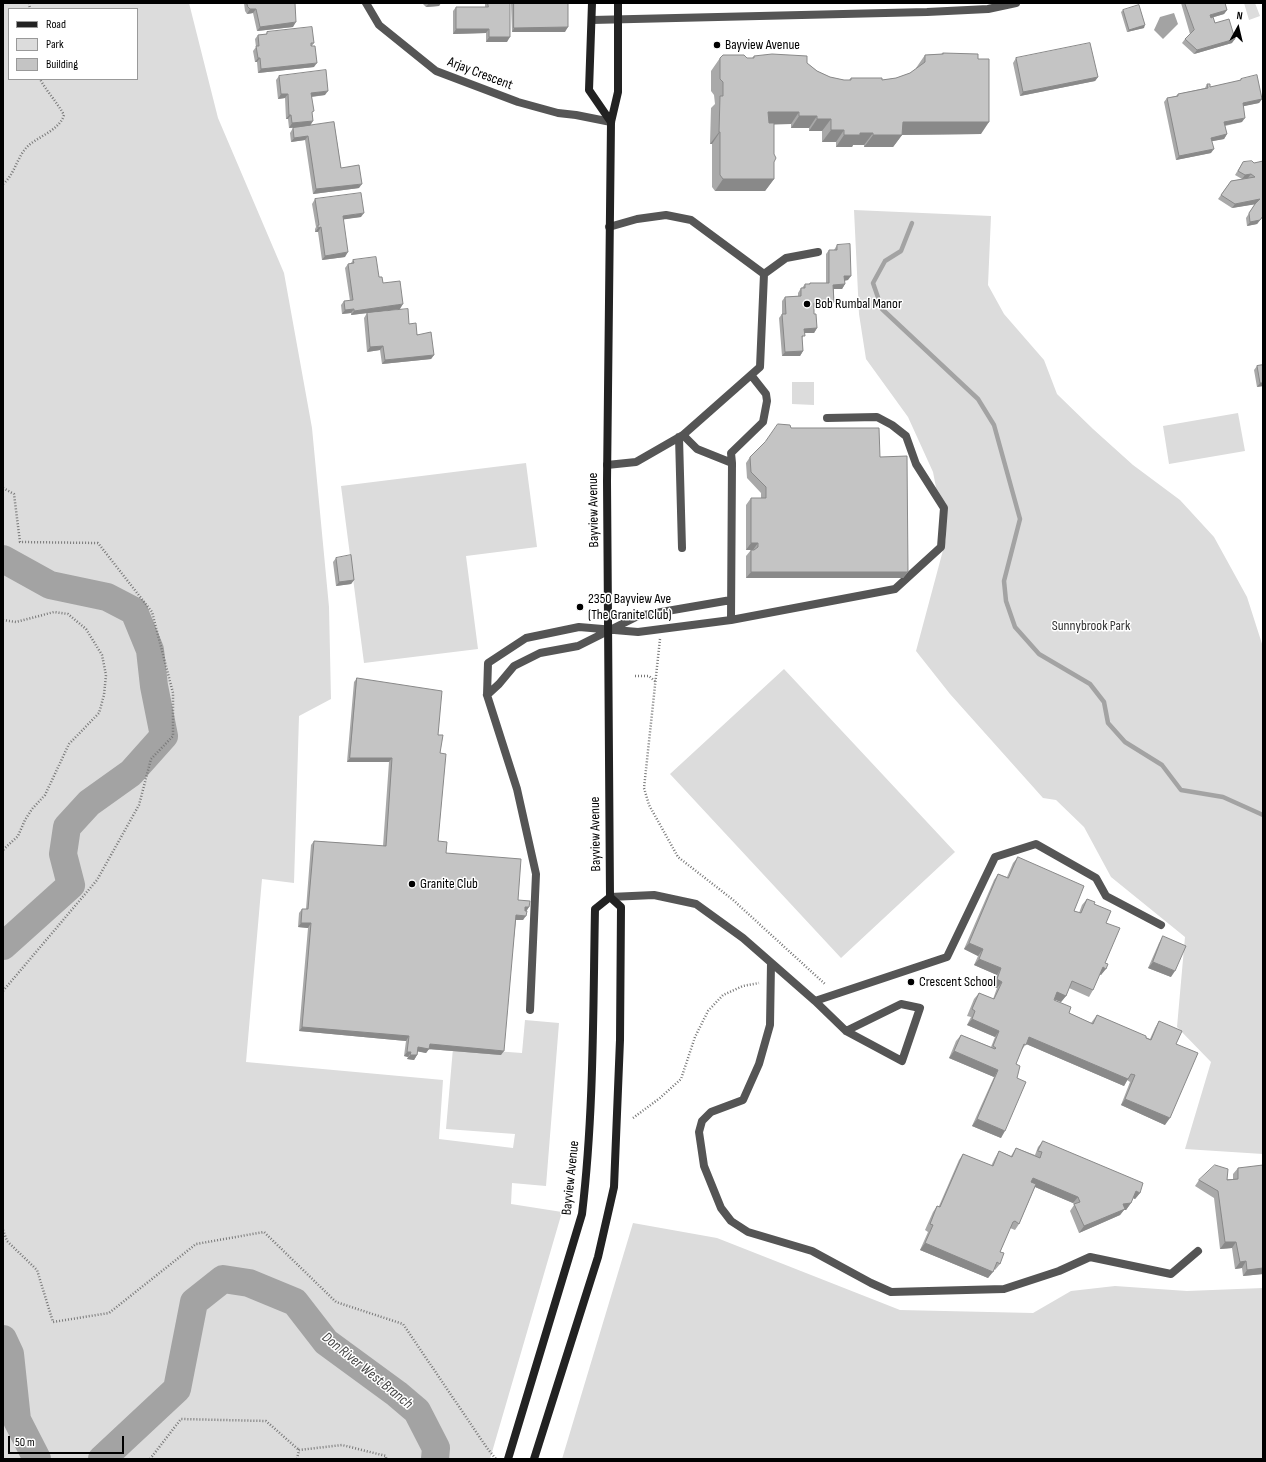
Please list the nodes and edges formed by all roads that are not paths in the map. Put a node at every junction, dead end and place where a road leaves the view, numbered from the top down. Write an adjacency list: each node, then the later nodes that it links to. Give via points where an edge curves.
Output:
1 (366, 3): 7 (street, Arjay Crescent, via 378,25 436,71 518,102 558,113)
2 (592, 3): 6 (main road)
3 (618, 3): 5 (main road, Bayview Avenue)
4 (1016, 3): 5 (street, via 988,8 927,12)
5 (618, 19): 6 (street); 7 (main road, Bayview Avenue, via 618,92)
6 (592, 20): 7 (main road, via 589,90)
7 (611, 122): 8 (main road, Bayview Avenue)
8 (610, 227): 10 (street, via 637,219 666,215 690,220); 15 (main road, Bayview Avenue)
9 (818, 252): 10 (street, via 786,258)
10 (764, 274): 11 (street, via 760,367)
11 (751, 375): 13 (street); 14 (street, via 766,394 765,412 762,422 731,453)
12 (826, 418): 18 (street, via 876,417 906,436 916,464 944,508 941,546 894,589)
13 (681, 436): 14 (street, via 697,450); 15 (street, via 636,462); 16 (street)
14 (732, 463): 17 (street)
15 (607, 465): 19 (main road, Bayview Avenue)
16 (682, 548)
17 (731, 600): 18 (street); 19 (street, via 638,616)
18 (731, 620): 19 (street, via 638,632)
19 (608, 630): 20 (street, via 578,646 540,653 514,666); 20 (street, via 579,627 526,638 488,663); 21 (main road, Bayview Avenue)
20 (486, 695): 25 (street, via 517,789 536,874)
21 (610, 897): 23 (street, via 654,895 696,904 743,938); 28 (main road, Bayview Avenue, via 595,910 591,1096 582,1214); 29 (main road, via 621,907 620,1040 614,1187 598,1257)
22 (1161, 925): 24 (street, via 1106,896 1096,878 1036,844 995,857 947,958)
23 (771, 963): 24 (street); 27 (street, via 770,1025 759,1064 743,1100 711,1112 702,1121 699,1132 704,1166 721,1208 731,1221 748,1232 812,1251 891,1292 1004,1289 1059,1271 1090,1257 1171,1274)
24 (815, 1001): 26 (street)
25 (530, 1010)
26 (846, 1031): 26 (street, via 902,1061 920,1008 901,1004)
27 (1198, 1251)
28 (508, 1459)
29 (534, 1459)

